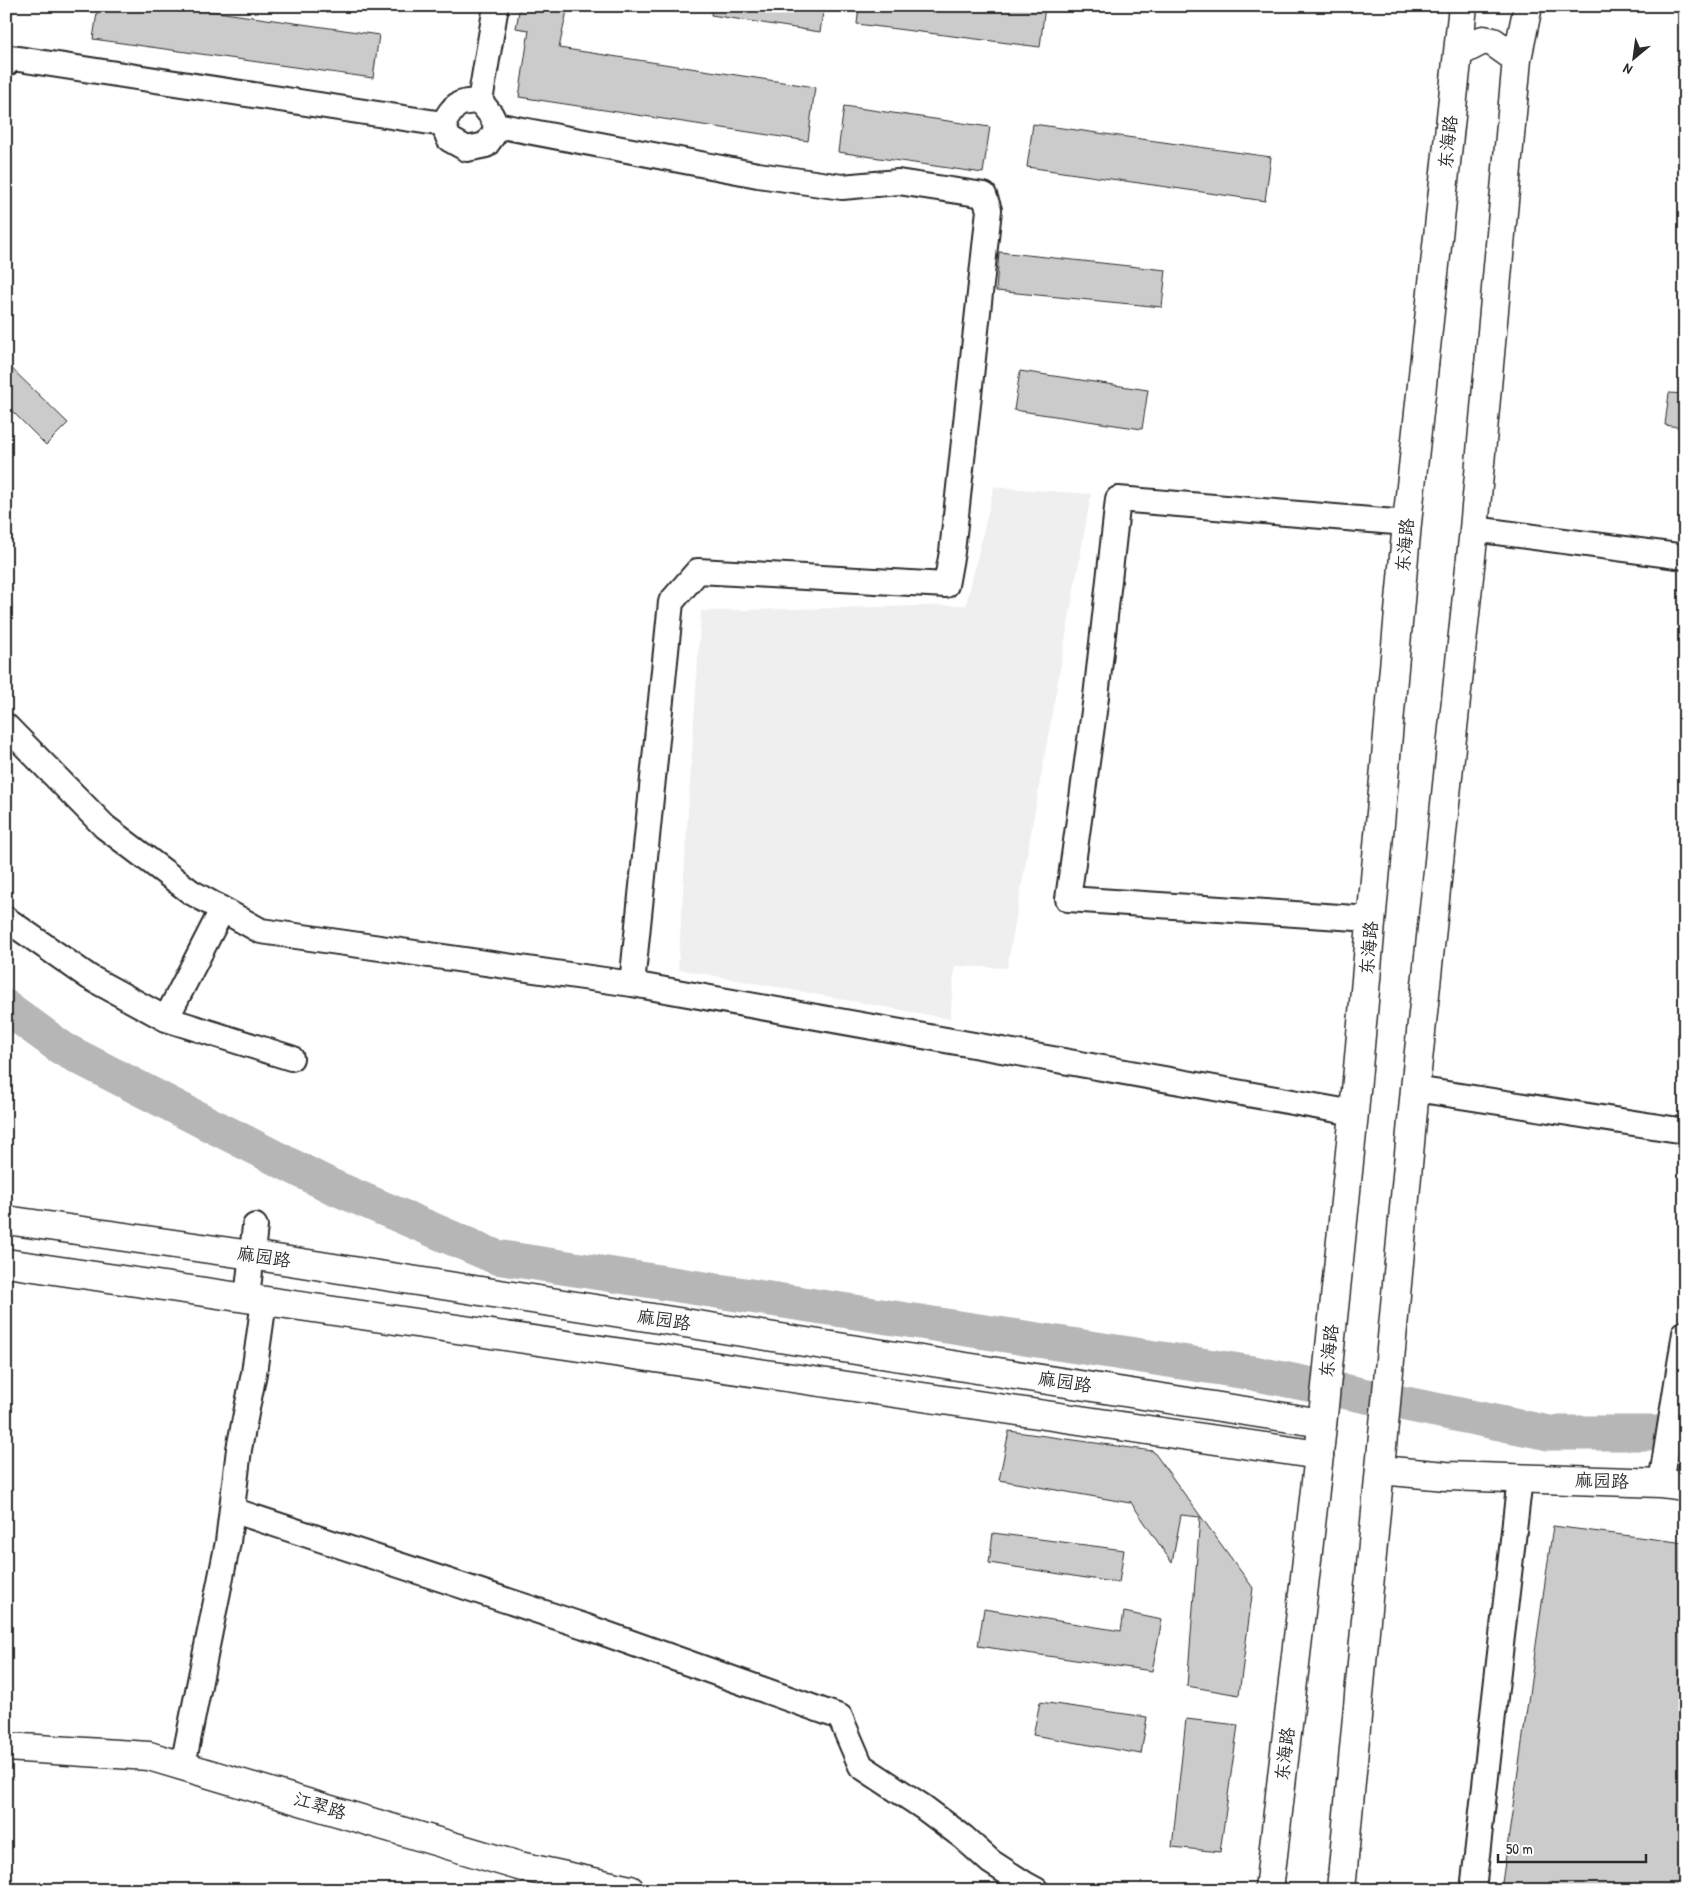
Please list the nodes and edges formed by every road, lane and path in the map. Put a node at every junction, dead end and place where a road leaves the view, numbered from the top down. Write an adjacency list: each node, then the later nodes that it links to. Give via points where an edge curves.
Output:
1 (496, 6): 7 (street)
2 (1463, 6): 4 (main road, 东海路)
3 (1528, 6): 5 (main road)
4 (1458, 53): 5 (main road, via 1483,40 1493,42); 10 (main road, 东海路)
5 (1517, 59): 11 (main road)
6 (6, 64): 8 (street, via 12,58)
7 (480, 102): 8 (street, via 462,102 453,108); 9 (street)
8 (443, 124): 9 (street, via 449,139 467,149 486,145)
9 (496, 125): 17 (street, via 758,175 842,187 898,182 984,195 989,210 946,585 698,571 671,602)
10 (1407, 523): 16 (main road, 东海路); 16 (street, via 1118,500 1096,697 1068,898)
11 (1474, 529): 12 (street); 20 (main road)
12 (1685, 557)
13 (8, 732): 14 (street, via 105,827 191,892)
14 (222, 910): 17 (street, via 261,931); 18 (street)
15 (6, 919): 18 (street, via 89,977)
16 (1371, 919): 21 (main road, 东海路)
17 (632, 984): 21 (street)
18 (166, 1019): 19 (street)
19 (291, 1058)
20 (1415, 1089): 22 (street); 31 (main road)
21 (1354, 1113): 29 (main road, 东海路)
22 (1685, 1131)
23 (6, 1220): 25 (main road, 麻园路)
24 (256, 1226): 25 (street)
25 (251, 1255): 27 (street); 29 (main road, 麻园路)
26 (6, 1262): 27 (main road, 麻园路)
27 (256, 1299): 30 (main road, 麻园路); 34 (street, via 254,1373 239,1449)
28 (1685, 1333): 33 (street)
29 (1322, 1422): 30 (main road, 东海路)
30 (1319, 1455): 39 (main road, 东海路)
31 (1380, 1469): 32 (main road, 麻园路, via 1446,1476); 40 (main road)
32 (1520, 1478): 33 (main road, 麻园路); 41 (street)
33 (1669, 1483)
34 (232, 1510): 36 (street); 38 (street, via 584,1626 840,1716 861,1766 964,1837 990,1862)
35 (6, 1747): 36 (main road, 江翠路, via 149,1756)
36 (183, 1765): 37 (main road, 江翠路, via 519,1866)
37 (630, 1890)
38 (1036, 1890)
39 (1269, 1890)
40 (1340, 1890)
41 (1473, 1890)

